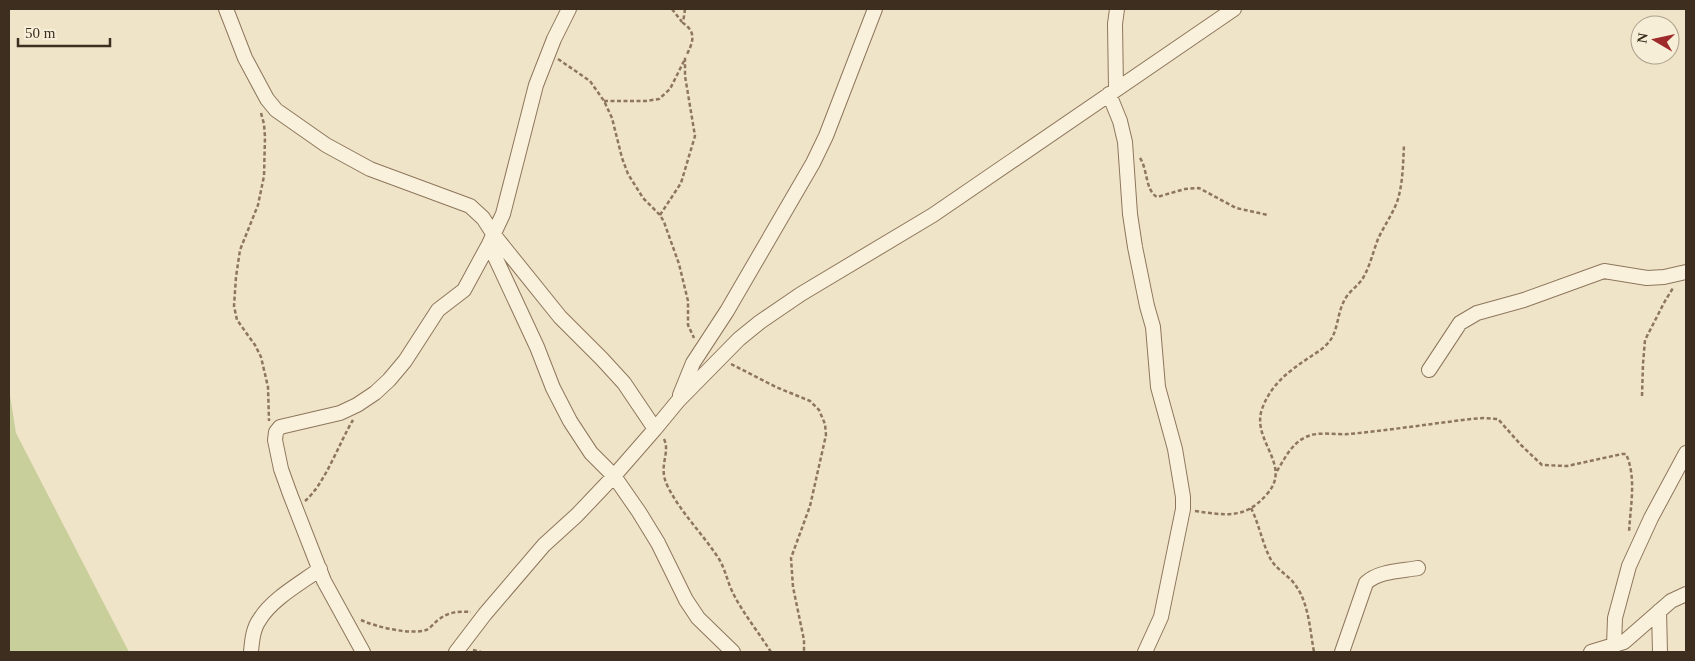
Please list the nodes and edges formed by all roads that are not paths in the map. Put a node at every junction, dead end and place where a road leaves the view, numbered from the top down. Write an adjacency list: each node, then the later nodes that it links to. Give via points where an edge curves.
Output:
1 (226, 9): 7 (street, via 266,99 276,110 326,145 370,169 470,206 483,218)
2 (568, 9): 7 (street, via 536,85 503,214)
3 (875, 9): 10 (street, via 813,163 727,311 693,362)
4 (1117, 9): 6 (street)
5 (1234, 9): 6 (street)
6 (1113, 92): 10 (street, via 933,215 760,322 719,357); 23 (street, via 1126,142 1130,214 1153,327 1158,387 1184,497 1161,617)
7 (492, 239): 11 (street, via 624,384); 13 (street, via 570,422 591,453); 15 (street, via 464,290 438,310 405,361 375,393 340,413 280,427 276,432 279,460)
8 (1686, 272): 9 (street, via 1647,278 1604,272 1477,313 1460,323)
9 (1428, 370)
10 (678, 400): 11 (street)
11 (655, 429): 13 (street)
12 (1686, 453): 18 (street, via 1629,566 1615,618)
13 (614, 476): 21 (street, via 544,545); 22 (street, via 658,543 698,618)
14 (1418, 568): 24 (street, via 1382,575 1366,583)
15 (320, 569): 19 (street, via 274,603 259,619); 20 (street)
16 (1686, 594): 17 (street)
17 (1659, 612): 18 (street, via 1624,642); 26 (street)
18 (1614, 646): 25 (street)
19 (250, 652)
20 (363, 652)
21 (456, 652)
22 (733, 652)
23 (1145, 652)
24 (1342, 652)
25 (1591, 652)
26 (1660, 652)

